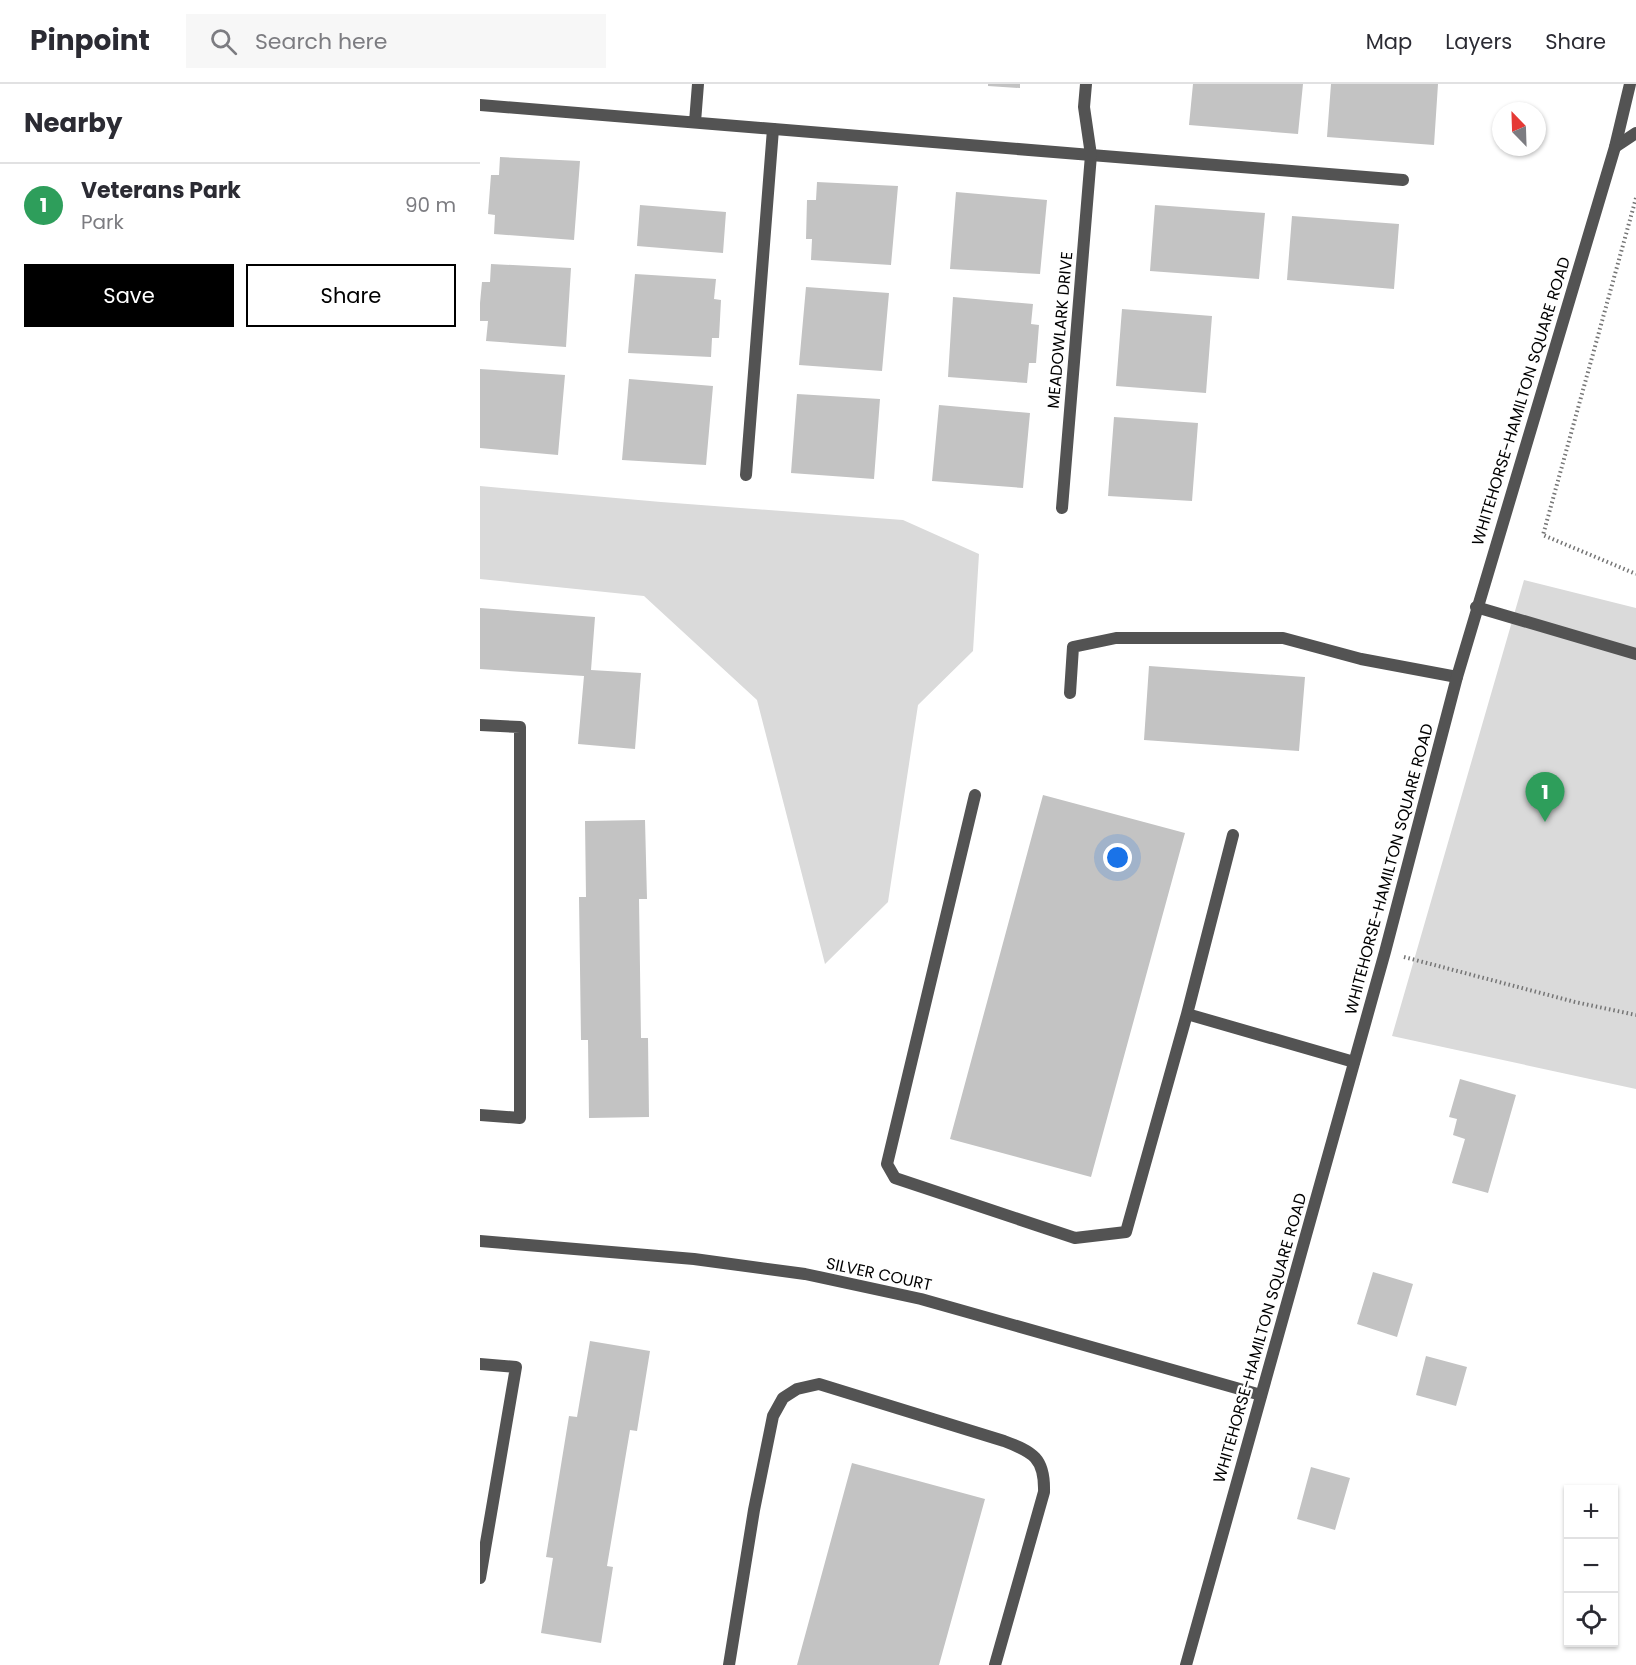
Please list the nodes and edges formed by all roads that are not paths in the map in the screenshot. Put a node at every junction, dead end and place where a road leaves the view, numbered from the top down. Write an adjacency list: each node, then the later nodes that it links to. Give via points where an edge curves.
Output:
1 (698, 84): 5 (street)
2 (1086, 84): 9 (street, MEADOWLARK DRIVE, via 1084,107)
3 (1630, 84): 8 (street, WHITEHORSE-HAMILTON SQUARE ROAD)
4 (480, 105): 5 (street)
5 (695, 122): 6 (street)
6 (773, 129): 9 (street); 11 (street)
7 (1636, 133): 8 (street)
8 (1615, 147): 13 (street, WHITEHORSE-HAMILTON SQUARE ROAD)
9 (1090, 155): 10 (street); 12 (street, MEADOWLARK DRIVE)
10 (1403, 180)
11 (746, 475)
12 (1062, 508)
13 (1476, 608): 14 (street); 15 (street, WHITEHORSE-HAMILTON SQUARE ROAD)
14 (1636, 654)
15 (1457, 677): 16 (street, via 1283,638 1116,638 1073,647); 21 (street, WHITEHORSE-HAMILTON SQUARE ROAD)
16 (1070, 693)
17 (480, 725): 22 (street, via 520,727 520,1118)
18 (975, 795): 20 (street, via 887,1164 895,1178 1075,1238 1126,1232)
19 (1233, 836): 20 (street)
20 (1187, 1014): 21 (street)
21 (1354, 1062): 25 (street, WHITEHORSE-HAMILTON SQUARE ROAD)
22 (480, 1115)
23 (480, 1241): 25 (street, SILVER COURT, via 694,1259 805,1274 921,1299)
24 (480, 1364): 26 (street, via 516,1367)
25 (1261, 1395): 29 (street, WHITEHORSE-HAMILTON SQUARE ROAD)
26 (480, 1578)
27 (729, 1665): 28 (street, via 773,1416 783,1398 797,1389 819,1384 1030,1451 1039,1464 1044,1492)
28 (994, 1665)
29 (1186, 1665)

